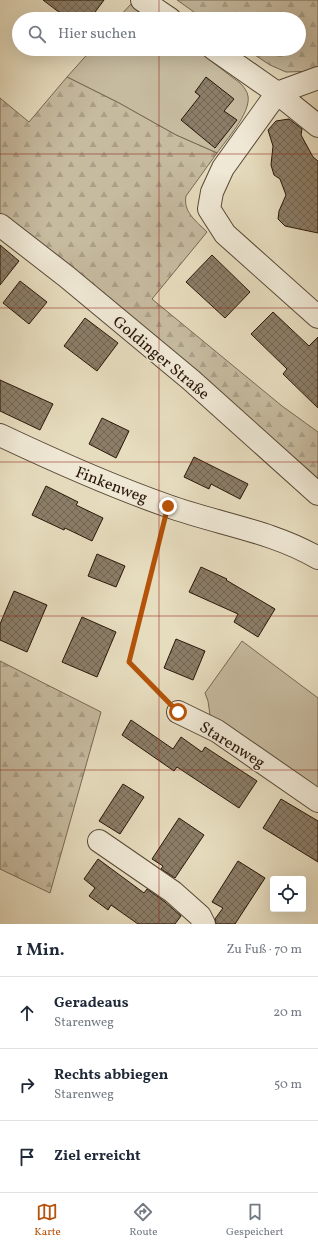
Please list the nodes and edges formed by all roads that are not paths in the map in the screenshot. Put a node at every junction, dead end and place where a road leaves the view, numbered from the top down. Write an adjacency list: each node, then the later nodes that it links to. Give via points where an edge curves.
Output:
1 (142, 0): 2 (street)
2 (160, 12)
3 (224, 56): 5 (street)
4 (318, 78): 5 (street)
5 (276, 93): 6 (street); 8 (street, via 223,168 212,192 209,209 225,234)
6 (318, 126)
7 (0, 225): 10 (street, Goldinger Straße, via 191,380)
8 (318, 317)
9 (0, 435): 11 (street, Finkenweg, via 56,462 168,506 259,533 301,548)
10 (318, 494)
11 (318, 558)
12 (178, 712): 13 (street, Starenweg, via 217,730)
13 (318, 801)
14 (99, 841): 15 (street, via 173,892 200,916)
15 (204, 924)

